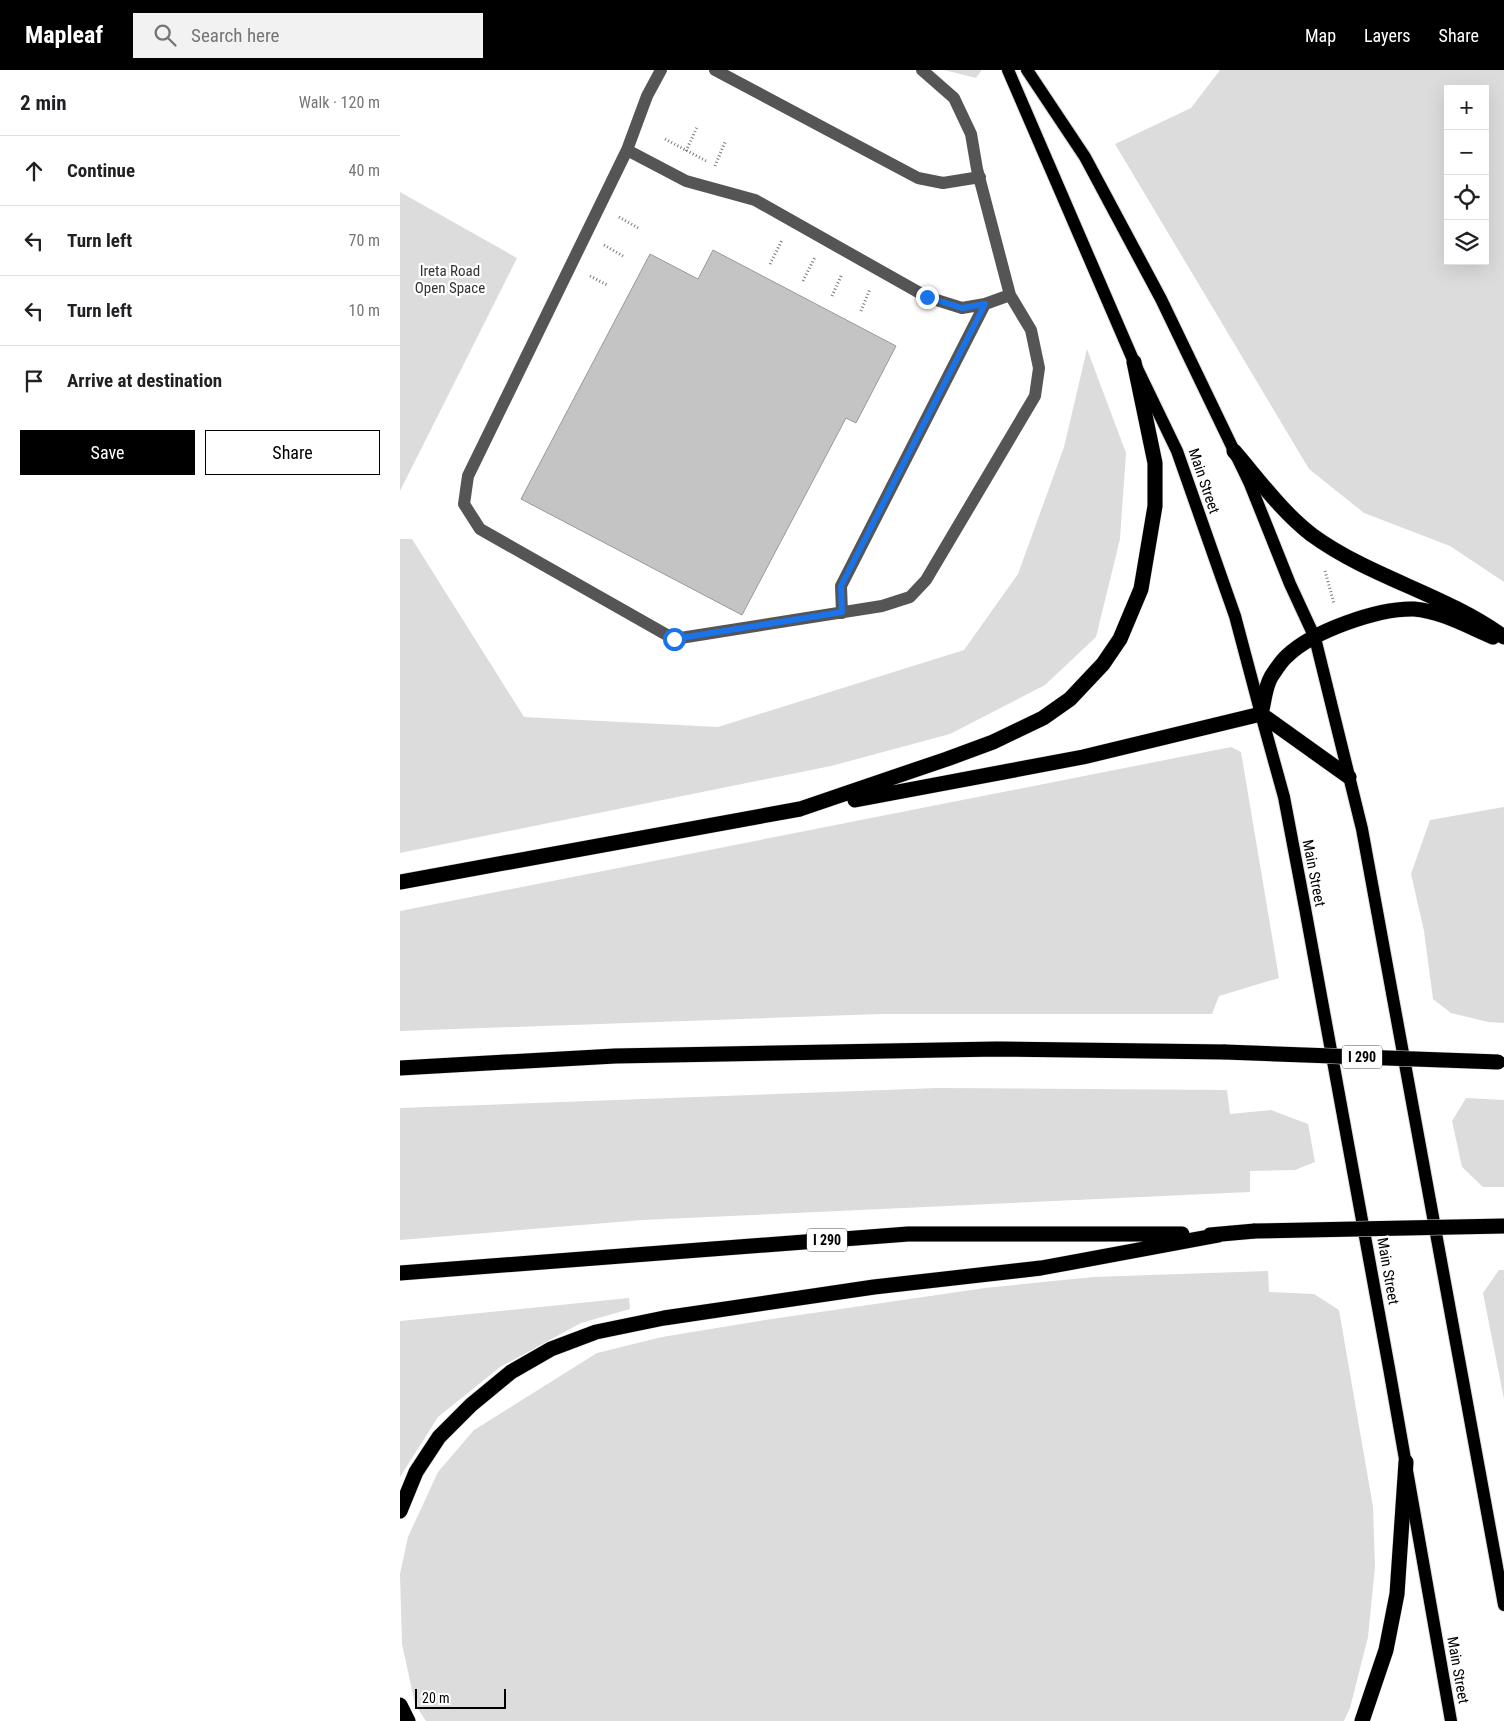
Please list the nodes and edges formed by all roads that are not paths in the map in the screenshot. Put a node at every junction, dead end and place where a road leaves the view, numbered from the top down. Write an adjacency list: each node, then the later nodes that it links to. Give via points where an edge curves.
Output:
1 (661, 70): 6 (lane, via 647,96)
2 (715, 70): 7 (lane, via 918,178 943,183)
3 (922, 70): 7 (lane, via 954,98 970,134)
4 (1008, 70): 10 (main road, Main Street)
5 (1027, 70): 11 (main road, via 1085,157 1117,215 1165,306)
6 (627, 150): 9 (lane, via 686,181 755,200 927,297 962,308); 12 (lane, via 468,476 464,504 480,529 674,639)
7 (980, 177): 8 (lane)
8 (1010, 295): 9 (lane); 12 (lane, via 1030,330 1039,368 1035,396 926,580 910,597 882,606)
9 (985, 304): 12 (lane, via 841,586)
10 (1134, 362): 15 (main road, Main Street, via 1177,451 1235,616); 17 (highway, via 1154,463 1155,506 1141,589 1124,631 1103,664 1070,699 1044,718 965,752)
11 (1234, 451): 13 (main road); 14 (highway, via 1289,515 1313,535 1376,571 1483,622)
12 (842, 612)
13 (1315, 638): 14 (highway, via 1355,619 1391,610 1415,609); 15 (highway, via 1287,656 1270,679); 16 (main road)
14 (1504, 639)
15 (1261, 714): 16 (highway); 17 (highway, via 1083,757); 24 (main road, Main Street, via 1287,816)
16 (1349, 777): 26 (main road, via 1384,942)
17 (800, 809): 18 (highway)
18 (400, 882)
19 (1501, 1062): 20 (highway, I 290, bridge, via 1225,1052 997,1049 625,1056)
20 (400, 1068)
21 (1504, 1226): 22 (highway, I 290, bridge)
22 (1220, 1234): 23 (highway, I 290, via 908,1234); 25 (highway, via 1041,1268 874,1287 664,1318 596,1332 551,1349 511,1372 471,1405 439,1437 416,1472)
23 (400, 1273)
24 (1406, 1462): 29 (highway, via 1398,1594 1386,1650); 30 (main road, Main Street)
25 (400, 1511)
26 (1504, 1605)
27 (400, 1705): 28 (highway)
28 (408, 1721)
29 (1362, 1721)
30 (1451, 1721)

